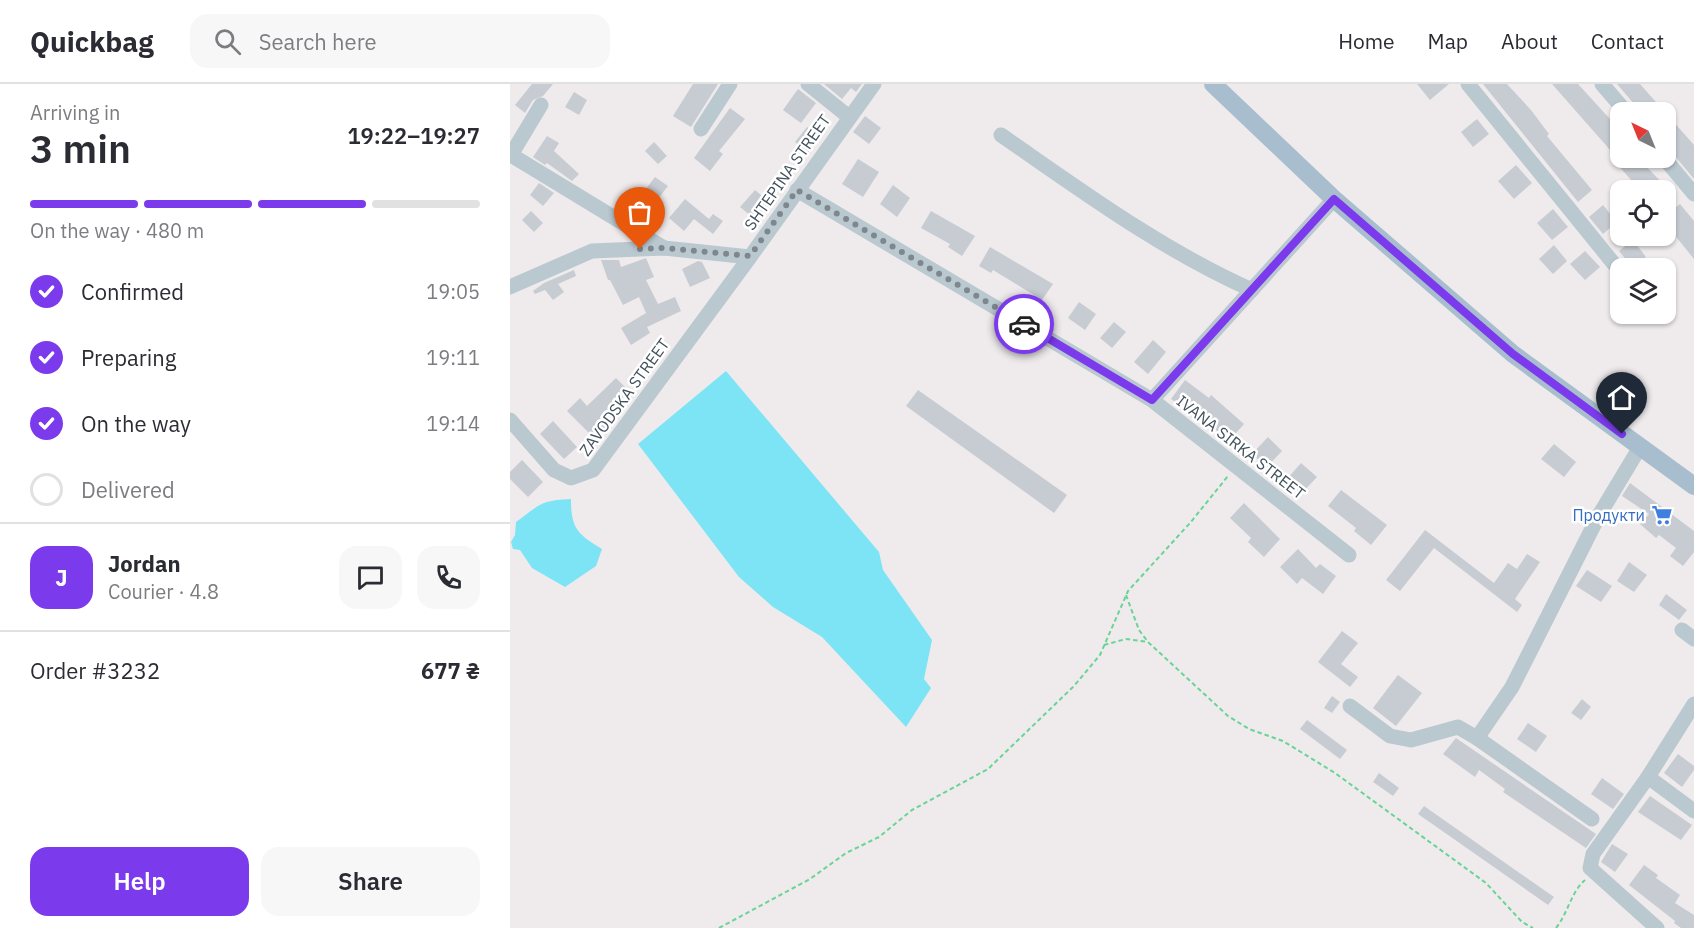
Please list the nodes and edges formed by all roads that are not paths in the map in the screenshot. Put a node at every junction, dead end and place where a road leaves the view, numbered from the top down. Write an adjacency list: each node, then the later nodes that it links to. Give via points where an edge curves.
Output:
1 (730, 84): 10 (street)
2 (808, 84): 9 (street)
3 (874, 84): 9 (street, SHTEPINA STREET)
4 (1213, 84): 15 (main road)
5 (1468, 84): 18 (street)
6 (1602, 84): 7 (street)
7 (1617, 102)
8 (541, 105): 16 (street, via 511,155)
9 (849, 117): 13 (street, SHTEPINA STREET)
10 (701, 129)
11 (1001, 135): 20 (street, via 1206,270)
12 (1672, 168): 14 (street)
13 (797, 190): 17 (street, SHTEPINA STREET); 21 (street, IVANA SIRKA STREET)
14 (1694, 194)
15 (1334, 199): 20 (street); 23 (main road, via 1513,354)
16 (664, 248): 17 (street, SHTEPINA STREET); 19 (street, SHTEPINA STREET, via 592,251)
17 (750, 256): 22 (street, ZAVODSKA STREET, via 593,470 572,478 554,470)
18 (1610, 259)
19 (510, 287)
20 (1252, 290): 21 (street)
21 (1152, 400): 25 (street, IVANA SIRKA STREET)
22 (510, 420)
23 (1640, 447): 24 (main road); 28 (street, via 1598,518 1512,687)
24 (1694, 486)
25 (1349, 555)
26 (1694, 704): 29 (street)
27 (1350, 706): 28 (street, via 1390,736 1411,740 1458,728)
28 (1478, 738): 31 (street)
29 (1648, 777): 30 (street); 32 (street, via 1593,854 1590,868)
30 (1694, 811)
31 (1592, 819)
32 (1657, 928)

